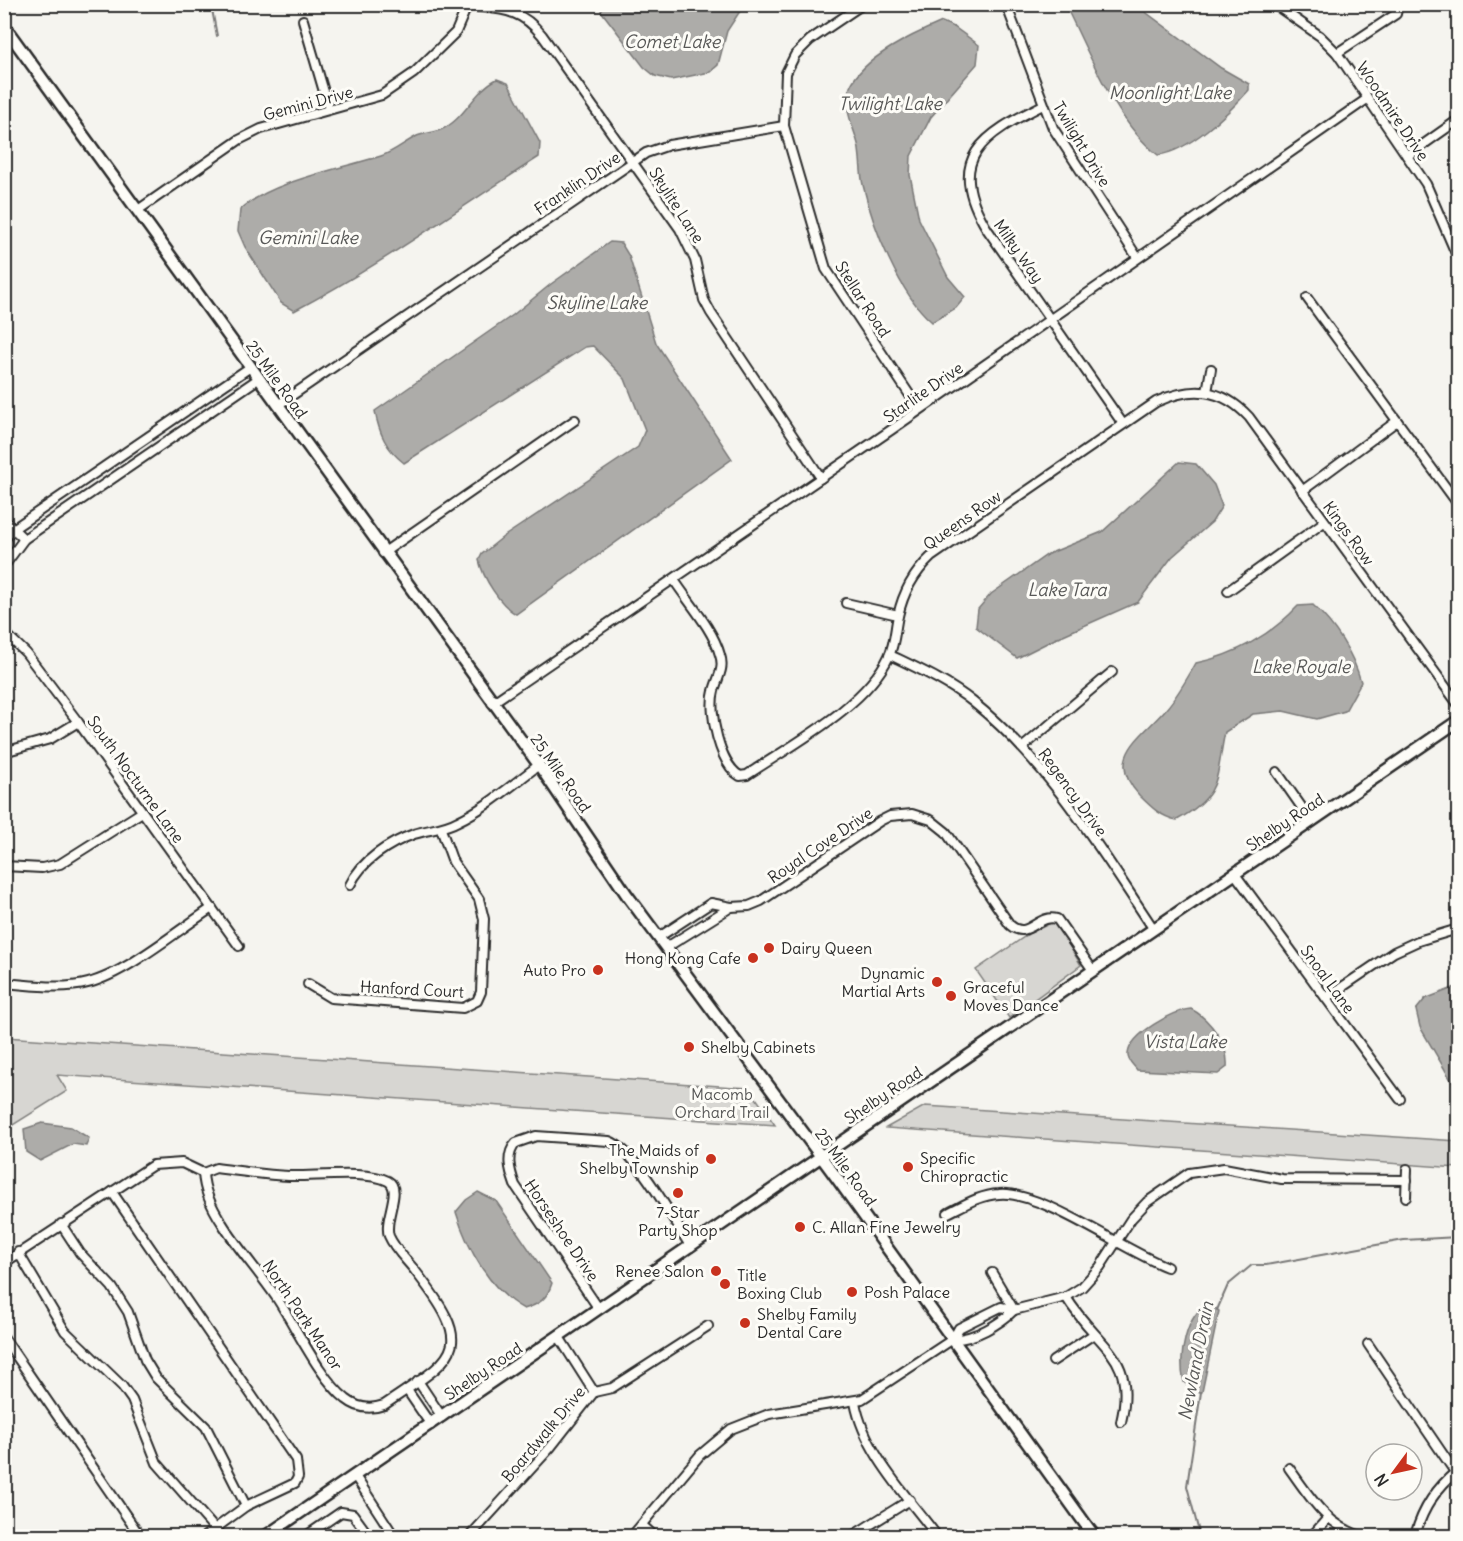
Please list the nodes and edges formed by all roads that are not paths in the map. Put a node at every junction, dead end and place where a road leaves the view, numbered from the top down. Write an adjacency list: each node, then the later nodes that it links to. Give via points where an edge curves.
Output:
1 (458, 4): 6 (street, Skylite Lane)
2 (863, 4): 15 (street, via 795,55 786,73)
3 (1006, 4): 12 (street, Twilight Drive)
4 (1274, 4): 10 (street, Woodmire Drive)
5 (1398, 4): 10 (street, via 1396,14)
6 (467, 6): 7 (street, Skylite Lane); 13 (street, Gemini Drive, via 456,32 414,73 382,94)
7 (508, 8): 17 (street, Skylite Lane, via 531,22 542,35)
8 (303, 20): 13 (street)
9 (4, 26): 18 (street, 25 Mile Road)
10 (1337, 52): 11 (street, Woodmire Drive)
11 (1367, 99): 16 (street, Woodmire Drive); 19 (street, Starlite Drive)
12 (1043, 105): 19 (street, Twilight Drive, via 1064,147); 22 (street, Milky Way, via 988,136 974,155 969,182 978,214)
13 (329, 109): 18 (street, Gemini Drive, via 285,120 238,140)
14 (1458, 120): 16 (street)
15 (784, 126): 17 (street, Franklin Drive, via 669,145); 30 (street, Stellar Road, via 825,269)
16 (1407, 156): 20 (street, Woodmire Drive, via 1436,203)
17 (630, 163): 29 (street, Franklin Drive); 36 (street, Skylite Lane, via 645,177 689,244 711,313)
18 (138, 210): 23 (street, 25 Mile Road)
19 (1137, 256): 22 (street, Starlite Drive)
20 (1458, 258)
21 (1307, 298): 32 (street)
22 (1051, 320): 30 (street, Starlite Drive); 33 (street, Milky Way)
23 (249, 368): 25 (street, 25 Mile Road); 26 (street)
24 (1211, 369): 27 (street)
25 (258, 379): 28 (street); 29 (street, 25 Mile Road)
26 (224, 385): 28 (street); 34 (street)
27 (1207, 392): 33 (street, Queens Row, via 1174,394); 37 (street, Kings Row, via 1243,411)
28 (232, 396): 35 (street)
29 (278, 405): 44 (street, 25 Mile Road)
30 (919, 410): 36 (street, Starlite Drive)
31 (575, 420): 44 (street)
32 (1397, 422): 37 (street); 38 (street)
33 (1123, 424): 49 (street, Queens Row, via 931,557 919,568)
34 (130, 450): 35 (street); 41 (street)
35 (138, 460): 42 (street)
36 (821, 478): 46 (street, Starlite Drive)
37 (1302, 491): 40 (street, Kings Row)
38 (1458, 504)
39 (4, 520): 41 (street)
40 (1324, 522): 47 (street); 54 (street, Kings Row)
41 (13, 529): 42 (street); 43 (street)
42 (24, 539): 45 (street)
43 (4, 540)
44 (383, 553): 53 (street, 25 Mile Road)
45 (4, 566)
46 (674, 580): 51 (street, Queens Row, via 720,654 713,722 730,766 740,776 852,703 874,681); 53 (street, Starlite Drive)
47 (1228, 591)
48 (846, 603): 49 (street)
49 (898, 615): 51 (street, Queens Row)
50 (4, 632): 56 (street, South Nocturne Lane, via 26,653)
51 (890, 655): 57 (street, Regency Drive, via 953,688)
52 (1112, 672): 57 (street)
53 (492, 703): 59 (street, 25 Mile Road)
54 (1458, 704)
55 (1458, 721): 62 (street, Shelby Road)
56 (78, 722): 58 (street, via 50,739); 61 (street, South Nocturne Lane)
57 (1023, 747): 69 (street, Regency Drive, via 1053,783)
58 (4, 752)
59 (539, 765): 63 (street, via 473,813); 71 (street, 25 Mile Road)
60 (1277, 772): 62 (street)
61 (142, 812): 64 (street, via 60,864 42,868); 68 (street, South Nocturne Lane)
62 (1312, 822): 65 (street, Shelby Road)
63 (441, 829): 66 (street, via 416,834 388,847 357,869); 76 (street, Hanford Court, via 453,862 483,909 484,955 477,1001 463,1008 331,998)
64 (4, 866)
65 (1235, 874): 69 (street, Shelby Road); 77 (street, Snoal Lane)
66 (350, 885)
67 (731, 907): 71 (street, Royal Cove Drive, via 711,903); 73 (street, Royal Cove Drive); 74 (street, Royal Cove Drive, via 761,901 884,818 912,814 930,820 946,832 1014,929 1026,930 1047,918 1057,919)
68 (212, 908): 72 (street, South Nocturne Lane); 75 (street, via 99,980 73,986)
69 (1153, 928): 74 (street, Shelby Road)
70 (1458, 929): 77 (street, via 1400,948)
71 (659, 937): 73 (street, 25 Mile Road)
72 (239, 946)
73 (667, 947): 79 (street, 25 Mile Road)
74 (1092, 969): 79 (street, Shelby Road)
75 (4, 982)
76 (308, 984)
77 (1326, 998): 78 (street, Snoal Lane)
78 (1400, 1100)
79 (820, 1156): 88 (street, Shelby Road); 100 (street, 25 Mile Road)
80 (1407, 1169): 82 (street)
81 (203, 1173): 83 (street, via 182,1163 153,1165); 103 (street, North Park Manor, via 216,1168 286,1176 355,1175 388,1180 395,1194 388,1232 393,1245 443,1311 454,1343 447,1360); 104 (street, North Park Manor, via 204,1185 222,1223 344,1398 357,1406 374,1408)
82 (1407, 1180): 84 (street); 87 (street, via 1282,1179 1224,1168 1201,1169 1167,1186 1147,1202)
83 (112, 1192): 86 (street); 114 (street, via 296,1460 295,1483)
84 (1406, 1197)
85 (948, 1213): 87 (street, via 989,1195 1012,1194 1077,1220)
86 (62, 1224): 89 (street); 114 (street, via 128,1312 145,1360 156,1378 206,1427)
87 (1115, 1242): 91 (street); 93 (street, via 1092,1278)
88 (691, 1247): 94 (street, Shelby Road); 94 (street, Horseshoe Drive, via 637,1165 617,1144 536,1136 516,1143 510,1154 515,1185)
89 (18, 1252): 90 (street); 117 (street, via 65,1331 132,1400 157,1463)
90 (4, 1263)
91 (1167, 1267)
92 (992, 1273): 95 (street)
93 (1066, 1297): 95 (street); 97 (street)
94 (599, 1309): 98 (street, Shelby Road)
95 (1014, 1310): 100 (street, via 966,1340); 100 (street, via 1001,1307 978,1317 959,1329)
96 (708, 1326): 105 (street, Boardwalk Drive, via 612,1388)
97 (1094, 1334): 102 (street); 108 (street, via 1122,1368 1126,1398)
98 (559, 1337): 105 (street); 107 (street, Shelby Road)
99 (4, 1338): 118 (street)
100 (953, 1339): 106 (street, via 875,1393); 130 (street, 25 Mile Road)
101 (1368, 1344): 111 (street)
102 (1053, 1361)
103 (418, 1381): 104 (street, North Park Manor); 107 (street)
104 (406, 1390): 109 (street)
105 (594, 1392): 125 (street, Boardwalk Drive, via 550,1448)
106 (855, 1402): 113 (street, via 874,1448); 116 (street, via 769,1414 731,1429 700,1455)
107 (442, 1417): 109 (street, Shelby Road)
108 (1121, 1422)
109 (431, 1425): 112 (street, Shelby Road)
110 (1289, 1468): 115 (street)
111 (1457, 1471): 133 (street, via 1434,1495)
112 (355, 1476): 121 (street, Shelby Road); 124 (street)
113 (910, 1500): 128 (street); 129 (street)
114 (246, 1506): 117 (street)
115 (1327, 1519): 131 (street); 132 (street)
116 (642, 1525): 126 (street); 127 (street)
117 (214, 1527): 119 (street); 120 (street)
118 (140, 1536)
119 (205, 1536)
120 (221, 1536)
121 (266, 1536)
122 (306, 1536): 123 (street, via 341,1512 353,1514)
123 (369, 1536)
124 (394, 1536)
125 (470, 1536)
126 (632, 1536)
127 (654, 1536)
128 (852, 1536)
129 (937, 1536)
130 (1094, 1536)
131 (1312, 1536)
132 (1361, 1536)
133 (1415, 1536)

